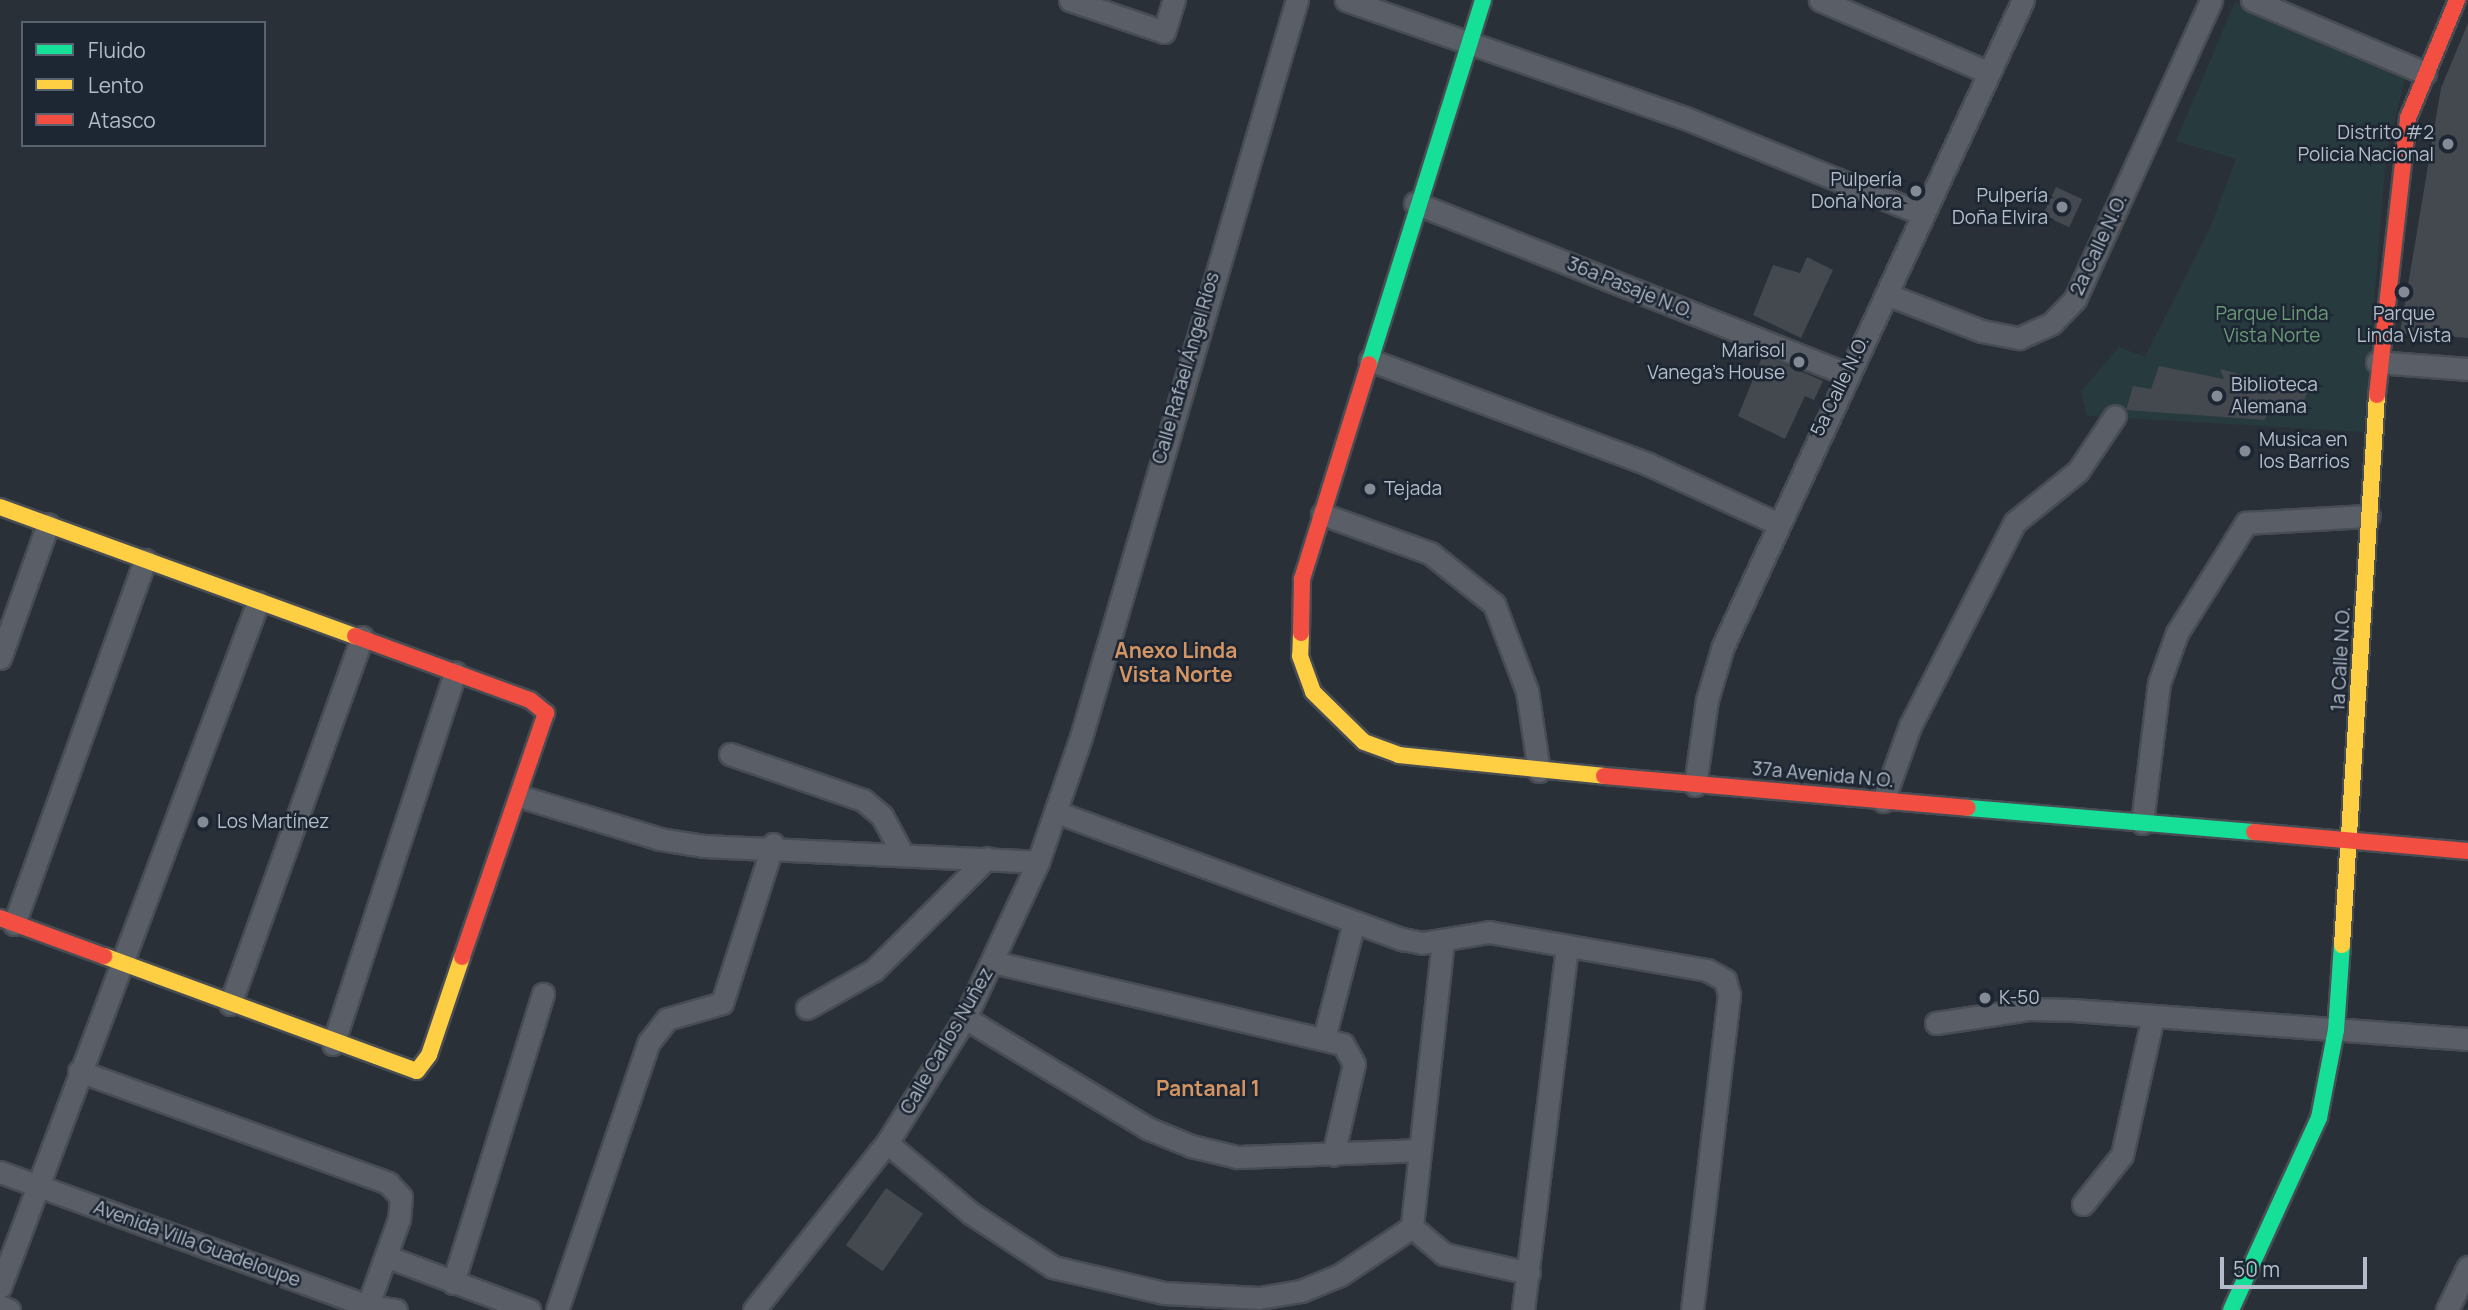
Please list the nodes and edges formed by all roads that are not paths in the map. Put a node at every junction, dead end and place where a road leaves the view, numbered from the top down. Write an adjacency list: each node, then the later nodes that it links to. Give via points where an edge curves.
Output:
1 (1070, 0): 2 (street, via 1164,32)
2 (1174, 0)
3 (1297, 0): 32 (street, Calle Rafael Ángel Ríos)
4 (1346, 0): 11 (street)
5 (1482, 0): 11 (street, 37a Avenida N.O.)
6 (1821, 0): 12 (street)
7 (2023, 0): 12 (street, 5a Calle N.O.)
8 (2211, 0): 16 (street, 2a Calle N.O., via 2075,299 2052,323 2019,338 1982,331)
9 (2252, 0): 13 (street)
10 (2457, 0): 13 (street, 1a Calle N.O.)
11 (1466, 41): 14 (street, 37a Avenida N.O.); 15 (street, via 1685,118)
12 (1987, 72): 15 (street, 5a Calle N.O.)
13 (2425, 73): 18 (street, 1a Calle N.O., via 2401,157)
14 (1415, 203): 17 (street, 37a Avenida N.O.); 20 (street, 36a Pasaje N.O.)
15 (1923, 214): 16 (street, 5a Calle N.O.)
16 (1886, 294): 20 (street, 5a Calle N.O.)
17 (1370, 360): 23 (street, 37a Avenida N.O.); 25 (street, via 1648,464)
18 (2377, 362): 19 (street); 24 (street, 1a Calle N.O.)
19 (2468, 369)
20 (1844, 373): 25 (street, 5a Calle N.O.)
21 (2115, 416): 37 (street, via 2078,471 2015,522 1910,726)
22 (0, 507): 26 (street)
23 (1322, 514): 34 (street, via 1430,554 1494,604 1527,691); 34 (street, 37a Avenida N.O., via 1302,579 1300,656 1313,692 1333,718 1364,742 1399,755)
24 (2369, 516): 39 (street, via 2246,523 2177,633 2159,683); 40 (street, 1a Calle N.O.)
25 (1776, 523): 35 (street, 5a Calle N.O., via 1723,646 1707,700)
26 (48, 524): 27 (street); 30 (street)
27 (145, 560): 28 (street); 46 (street)
28 (258, 602): 29 (street); 51 (street)
29 (362, 637): 31 (street); 53 (street)
30 (0, 658)
31 (455, 672): 36 (street, via 530,700 546,713); 61 (street)
32 (1080, 737): 38 (street, Calle Carlos Nuñez)
33 (730, 754): 43 (street, via 823,781 863,800 882,816)
34 (1539, 771): 35 (street, 37a Avenida N.O.)
35 (1695, 785): 37 (street, 37a Avenida N.O.)
36 (522, 797): 41 (street, via 660,839); 61 (street, via 429,1055 416,1071)
37 (1884, 801): 39 (street, 37a Avenida N.O.)
38 (1056, 813): 45 (street, Calle Carlos Nuñez); 47 (street)
39 (2142, 823): 40 (street, 37a Avenida N.O.)
40 (2352, 841): 42 (street, 37a Avenida N.O.); 58 (street, 1a Calle N.O.)
41 (773, 844): 43 (street); 80 (street, via 722,1003 667,1019 649,1042)
42 (2468, 851)
43 (902, 853): 44 (street)
44 (987, 858): 45 (street); 54 (street, via 874,971)
45 (1038, 862): 50 (street, Calle Carlos Nuñez)
46 (7, 921): 51 (street)
47 (1354, 922): 48 (street, via 1402,940); 59 (street)
48 (1443, 940): 49 (street, via 1489,932); 64 (street)
49 (1567, 947): 72 (street); 83 (street, via 1707,970 1725,979 1729,995)
50 (993, 962): 56 (street, Calle Carlos Nuñez); 59 (street)
51 (119, 963): 53 (street); 62 (street)
52 (543, 994): 73 (street)
53 (230, 1004): 61 (street)
54 (807, 1008)
55 (2152, 1016): 57 (street, via 2030,1009); 58 (street); 68 (street, via 2122,1155)
56 (965, 1018): 63 (street, Calle Carlos Nuñez); 65 (street, via 1147,1128 1191,1146 1237,1157)
57 (1936, 1023)
58 (2336, 1030): 60 (street); 84 (street, 1a Calle N.O., via 2319,1118)
59 (1324, 1038): 65 (street, via 1343,1044 1354,1064)
60 (2468, 1039)
61 (333, 1044)
62 (79, 1071): 67 (street); 70 (street, via 388,1183 401,1197)
63 (887, 1143): 69 (street, via 972,1214 1053,1267 1164,1293 1259,1298 1301,1291 1340,1275); 81 (street, Calle Carlos Nuñez)
64 (1418, 1150): 65 (street); 69 (street)
65 (1333, 1155)
66 (0, 1172): 67 (street, Avenida Villa Guadeloupe)
67 (37, 1185): 74 (street); 76 (street, Avenida Villa Guadeloupe)
68 (2083, 1204)
69 (1412, 1227): 72 (street, via 1444,1254)
70 (388, 1257): 73 (street); 76 (street)
71 (2468, 1267): 85 (street)
72 (1529, 1273): 82 (street)
73 (453, 1283): 79 (street)
74 (0, 1287)
75 (0, 1307): 77 (street)
76 (367, 1308): 78 (street, Avenida Villa Guadeloupe)
77 (9, 1310)
78 (396, 1310)
79 (530, 1310)
80 (557, 1310)
81 (754, 1310)
82 (1523, 1310)
83 (1692, 1310)
84 (2231, 1310)
85 (2447, 1310)

